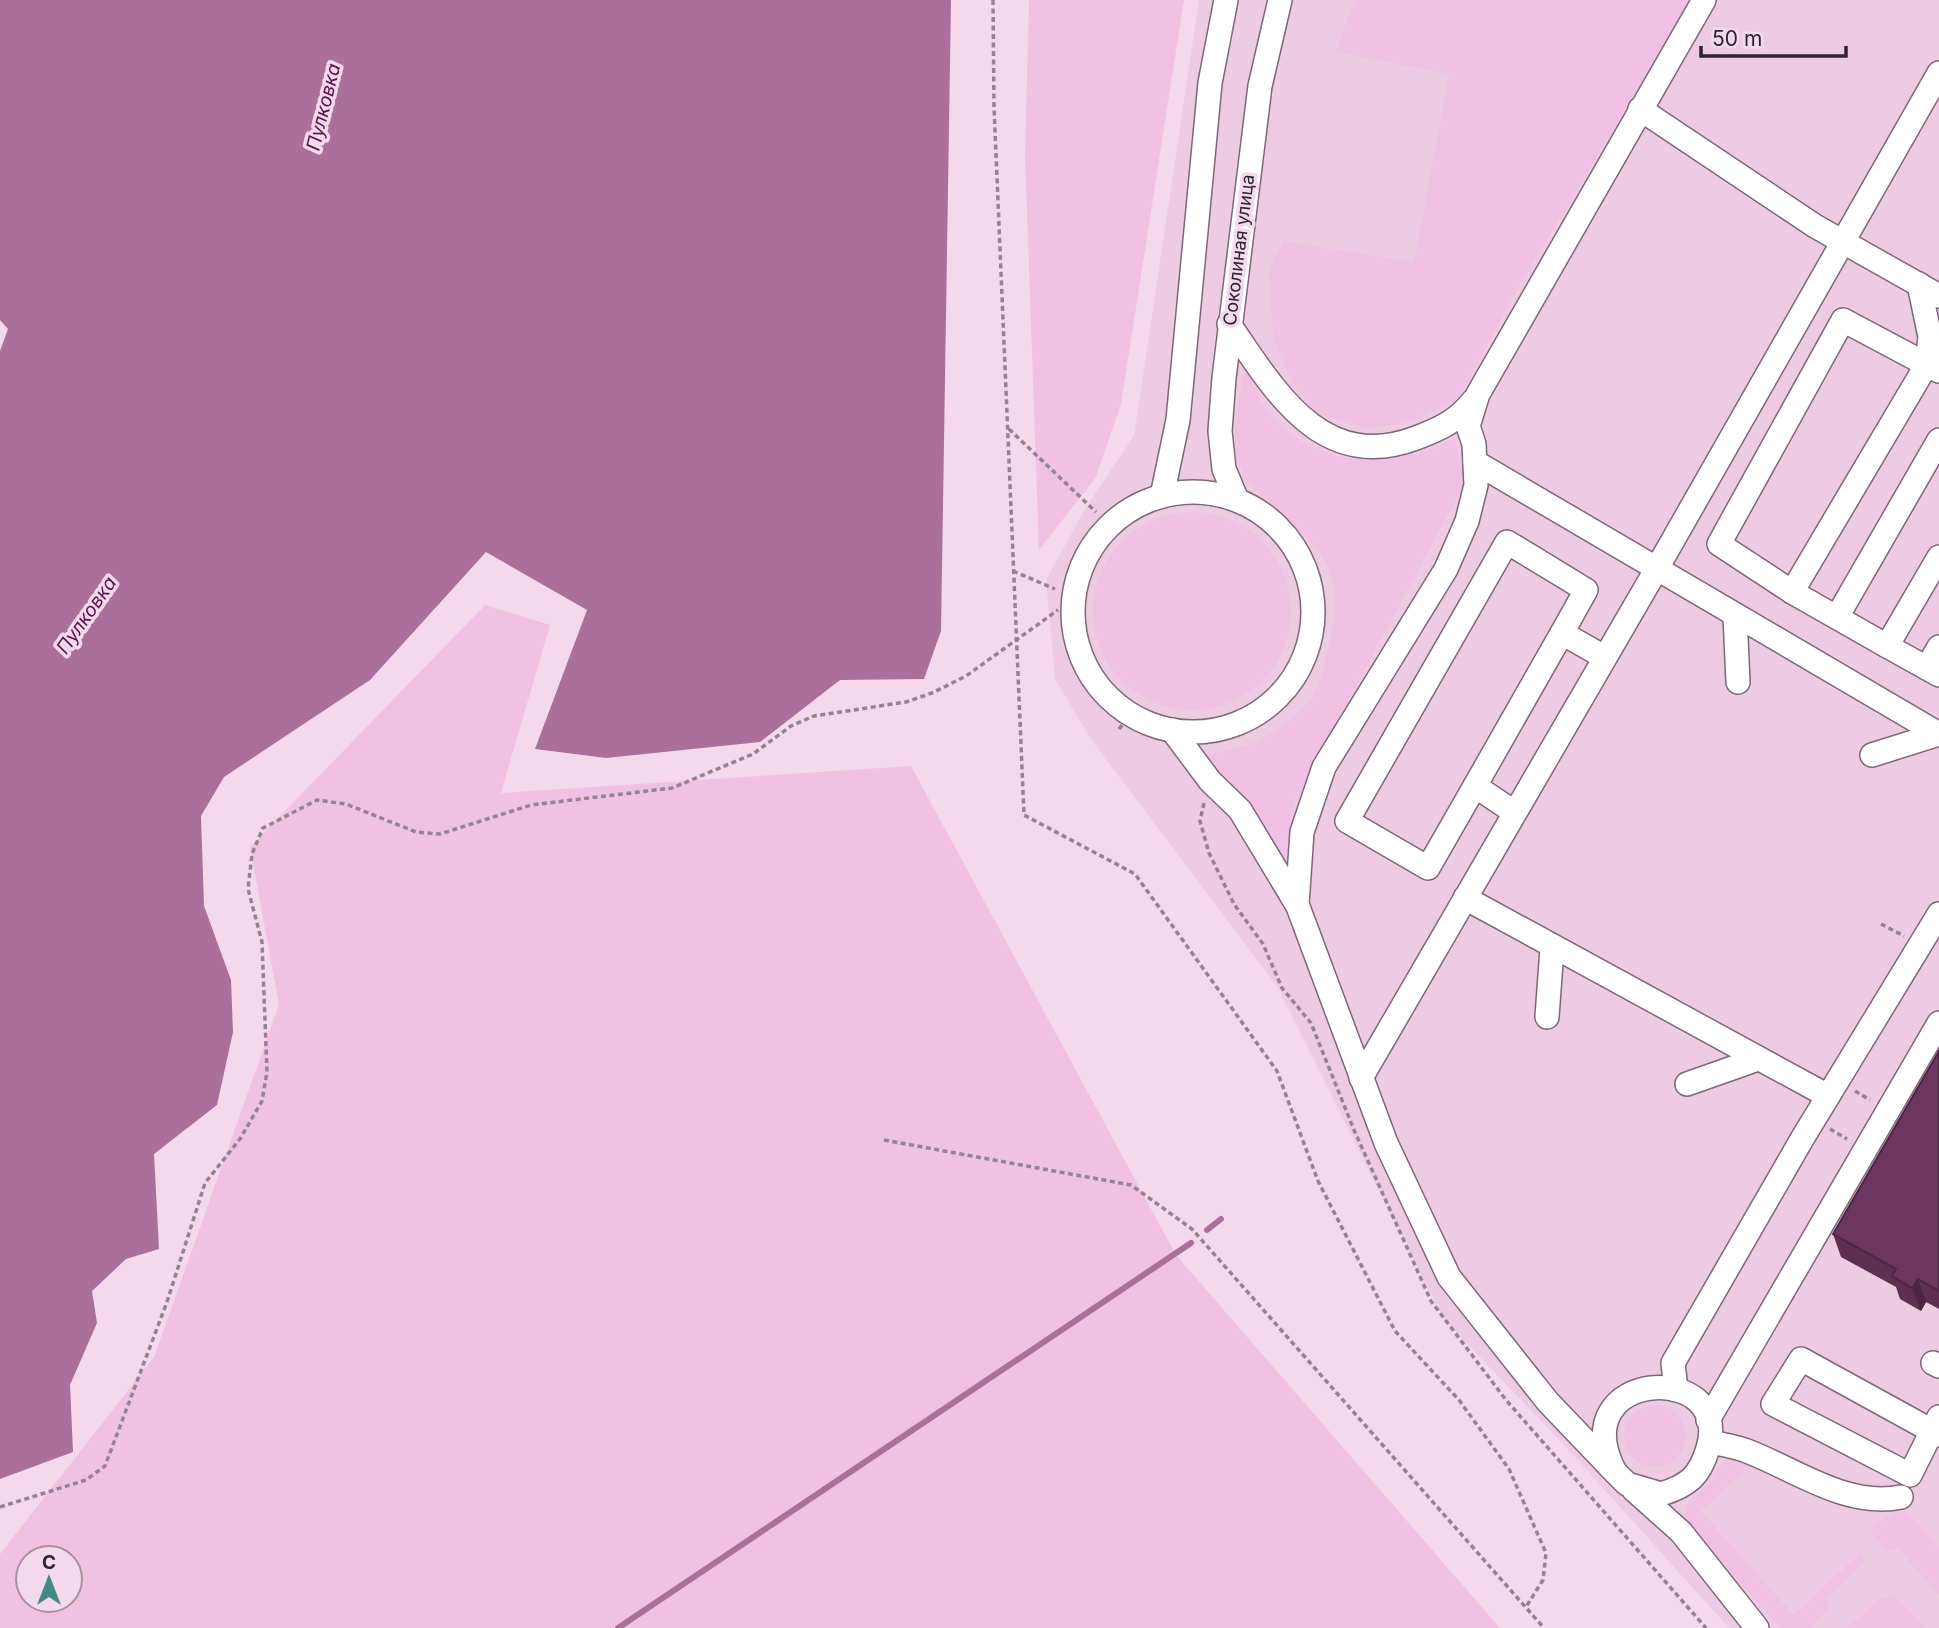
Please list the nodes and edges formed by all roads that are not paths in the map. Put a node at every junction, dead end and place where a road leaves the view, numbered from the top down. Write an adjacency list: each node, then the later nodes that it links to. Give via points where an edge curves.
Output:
1 (1226, 0): 13 (street, via 1210,83 1178,420)
2 (1280, 0): 8 (street, Соколиная улица, via 1260,86)
3 (1704, 0): 5 (street)
4 (1939, 73): 6 (street)
5 (1640, 108): 6 (street); 10 (street)
6 (1841, 242): 7 (street); 16 (street)
7 (1929, 290): 9 (street)
8 (1229, 324): 10 (street, via 1278,395 1313,429 1340,442 1400,444 1459,419); 14 (street, Соколиная улица, via 1220,431 1224,469)
9 (1933, 368): 17 (street); 17 (street, via 1843,320 1719,544)
10 (1478, 394): 12 (street, via 1468,426)
11 (1939, 440): 19 (street)
12 (1475, 462): 16 (street); 32 (street, via 1473,504 1446,569 1324,767 1302,832)
13 (1162, 496): 14 (street, via 1200,492); 26 (street, via 1107,527 1085,558 1074,594 1074,633 1087,669 1125,722)
14 (1237, 500): 26 (street, via 1275,523 1301,559 1313,601 1309,645 1289,684 1257,713 1216,730)
15 (1939, 557): 21 (street)
16 (1656, 570): 18 (street); 23 (street)
17 (1792, 592): 19 (street)
18 (1735, 615): 25 (street); 27 (street)
19 (1837, 618): 21 (street)
20 (1562, 634): 23 (street); 29 (street); 29 (street, via 1586,590 1507,542 1347,821 1427,868)
21 (1887, 646): 24 (street)
22 (1939, 647): 24 (street)
23 (1604, 657): 30 (street)
24 (1933, 671)
25 (1738, 682)
26 (1172, 730): 32 (street, via 1210,781 1240,810)
27 (1939, 734): 28 (street)
28 (1872, 755)
29 (1475, 786): 30 (street)
30 (1514, 812): 31 (street)
31 (1465, 898): 34 (street); 38 (street)
32 (1297, 904): 38 (street)
33 (1939, 914): 40 (street)
34 (1552, 948): 35 (street); 37 (street)
35 (1547, 1017)
36 (1939, 1023): 43 (street)
37 (1758, 1059): 39 (street); 40 (street)
38 (1361, 1078): 44 (street, via 1385,1143 1449,1277 1548,1402)
39 (1687, 1084)
40 (1828, 1096): 41 (street, via 1673,1363)
41 (1676, 1390): 43 (street, via 1696,1401); 44 (street, via 1649,1386 1618,1403 1604,1437 1606,1456)
42 (1937, 1428): 42 (street, via 1910,1475 1773,1404 1801,1359)
43 (1709, 1431): 45 (street, via 1702,1469); 46 (street, via 1851,1496 1881,1501)
44 (1621, 1478): 45 (street, via 1661,1494); 47 (street)
45 (1681, 1488): 47 (street, via 1676,1502)
46 (1901, 1497)
47 (1681, 1532): 48 (street)
48 (1757, 1628)

